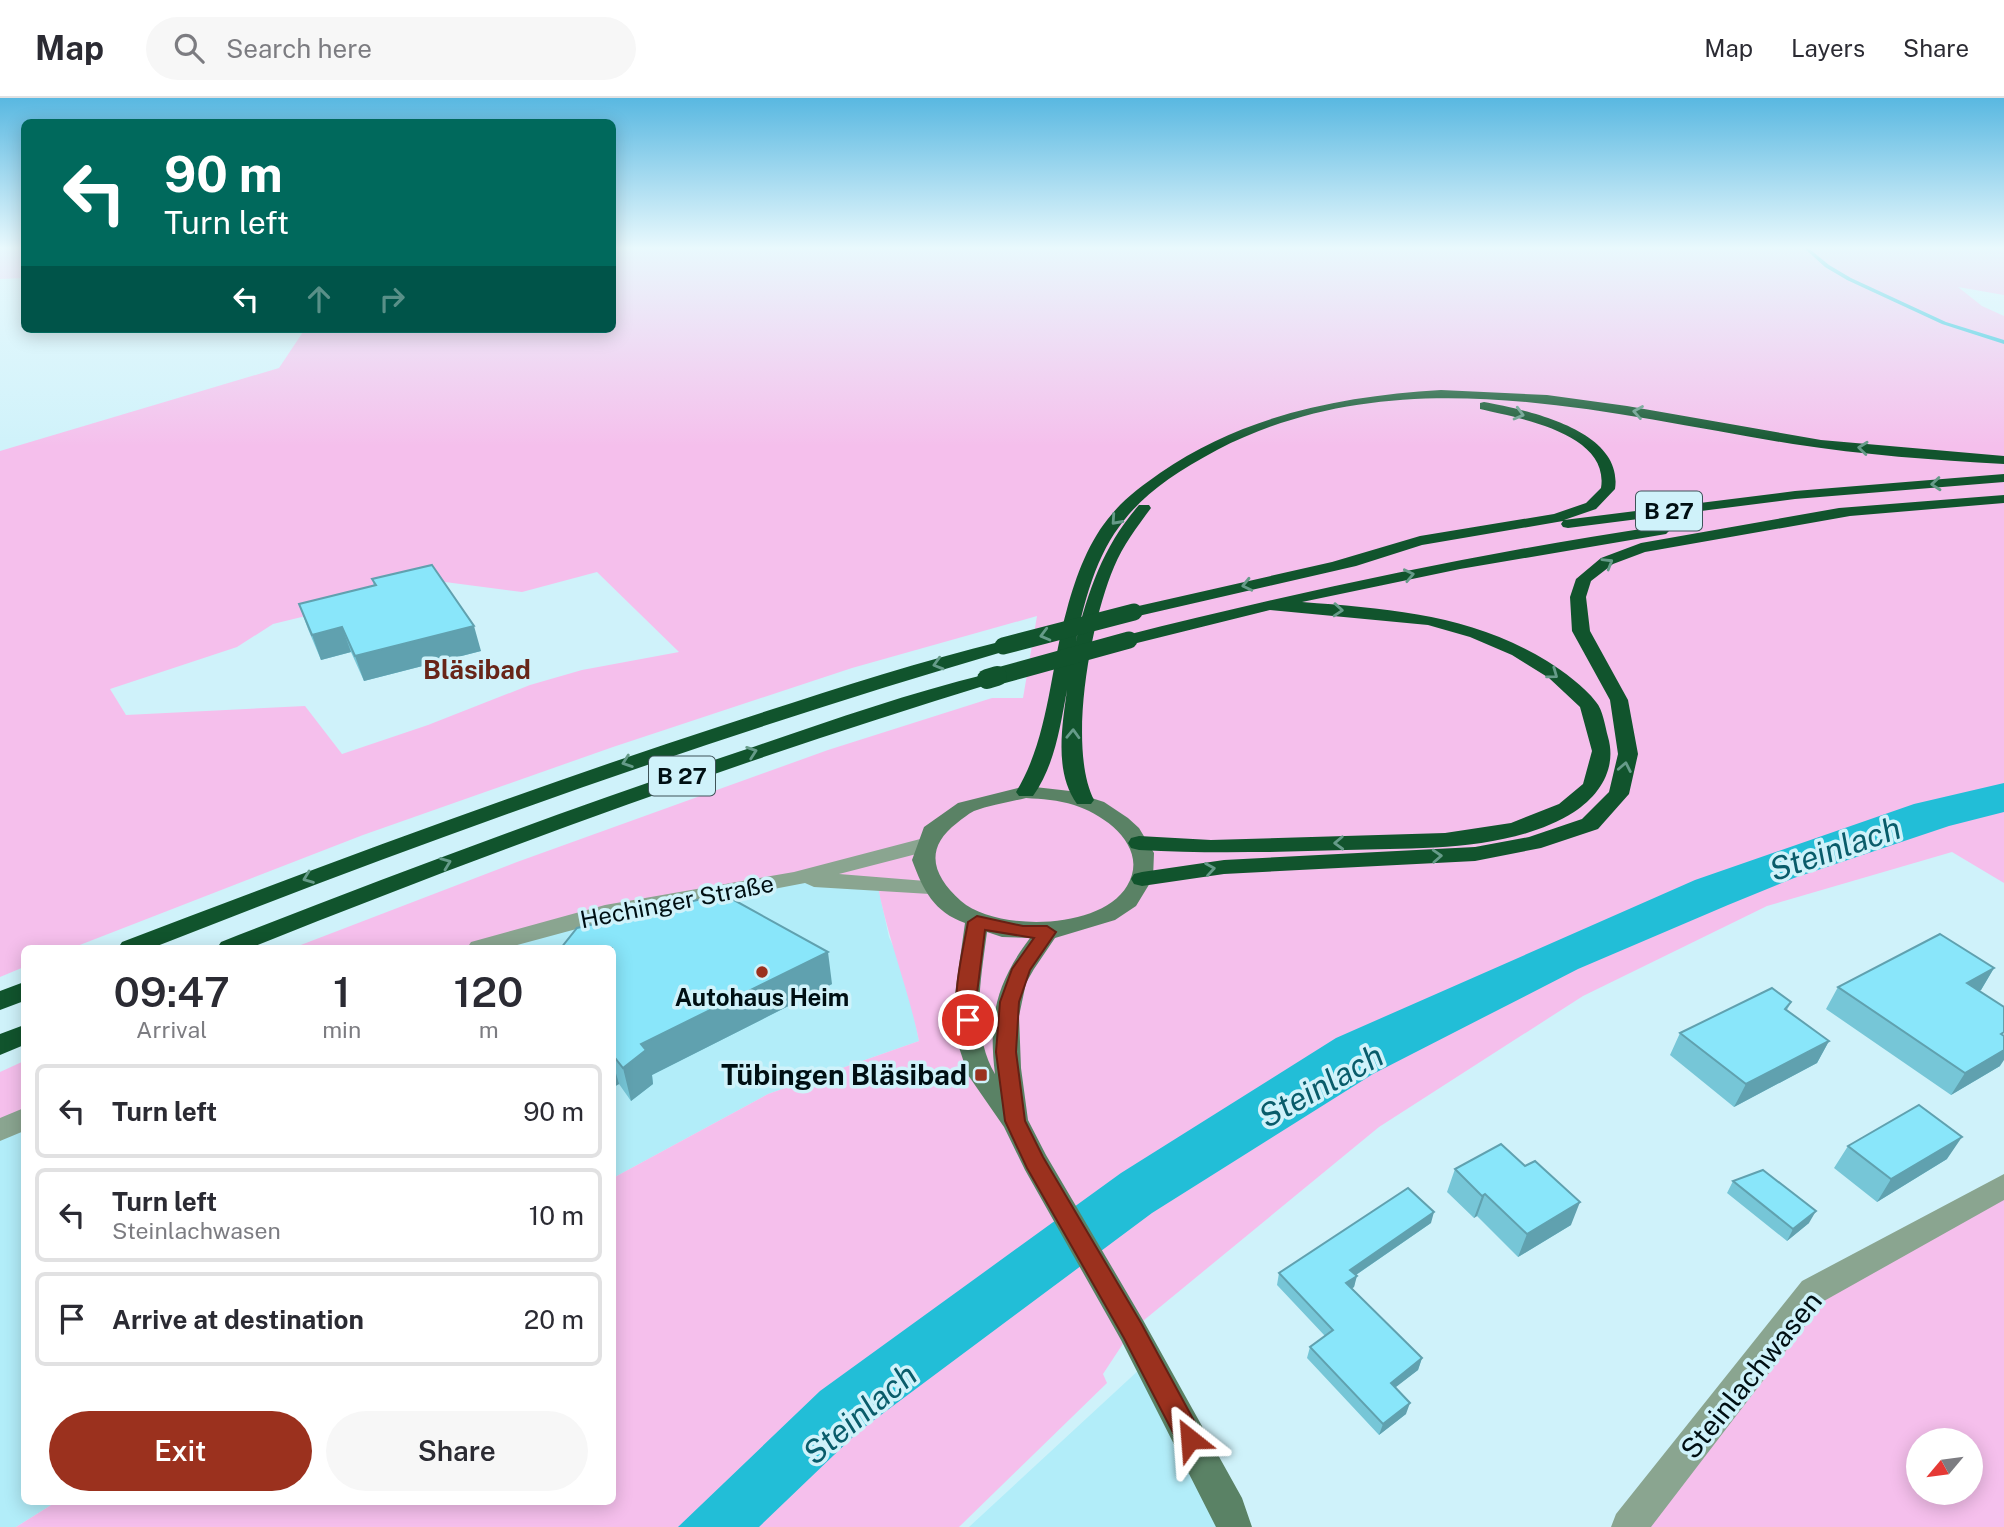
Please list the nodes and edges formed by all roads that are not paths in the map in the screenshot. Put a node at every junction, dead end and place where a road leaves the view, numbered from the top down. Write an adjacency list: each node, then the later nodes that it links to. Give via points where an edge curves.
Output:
1 (2004, 460): 7 (highway, one-way to 7, via 1821,444 1598,405 1494,396 1388,397 1329,406 1268,423 1214,445 1159,478 1111,524 1082,582 1047,743)
2 (2004, 478): 5 (highway, B 27, one-way to 5, via 1795,495 1597,520)
3 (2004, 499): 4 (highway, B 27)
4 (1851, 511): 6 (highway, B 27, one-way to 4, via 1464,563 1626,536 1738,520); 12 (highway, one-way to 4, via 1224,867 1475,854 1533,843 1590,824 1619,794 1628,754 1619,700 1581,631 1578,597 1584,579 1607,561 1641,548)
5 (1338, 565): 8 (highway, one-way to 5, via 1075,780 1071,735 1082,660 1103,577 1130,523 1167,483 1202,460 1254,434 1307,418 1398,402 1449,401 1495,407 1576,435 1600,453 1610,470 1608,489 1591,506 1557,518 1420,541); 16 (highway, B 27, one-way to 16, bridge, via 1003,646 795,707 572,781)
6 (1270, 605): 9 (highway, one-way to 9, via 1430,620 1518,651 1555,674 1589,705 1602,751 1593,786 1566,808 1516,829 1445,840 1211,847); 17 (highway, B 27, one-way to 6, bridge, via 612,801 768,747 987,679)
7 (1026, 792): 8 (street); 10 (street, via 992,796 962,807 939,824)
8 (1084, 800): 9 (street, via 1118,818)
9 (1139, 842): 12 (street)
10 (924, 845): 11 (street, Hechinger Straße); 13 (street, via 923,873)
11 (794, 879): 13 (street, Hechinger Straße); 18 (street, Hechinger Straße, via 605,913)
12 (1142, 879): 15 (street, via 1132,897 1114,912 1084,926)
13 (930, 887): 14 (street, via 949,907)
14 (977, 922): 15 (street); 24 (street, via 966,1001 969,1038 981,1075)
15 (1047, 932): 24 (street, via 1021,969 1009,1002 1006,1052)
16 (138, 945)
17 (237, 945)
18 (491, 945)
19 (21, 992): 20 (highway)
20 (0, 1002)
21 (21, 1035): 22 (highway)
22 (0, 1045)
23 (21, 1120): 25 (street)
24 (1015, 1121): 27 (street, via 1132,1330)
25 (0, 1130)
26 (2004, 1185): 28 (street, Steinlachwasen, via 1812,1291)
27 (1234, 1527)
28 (1629, 1527)

